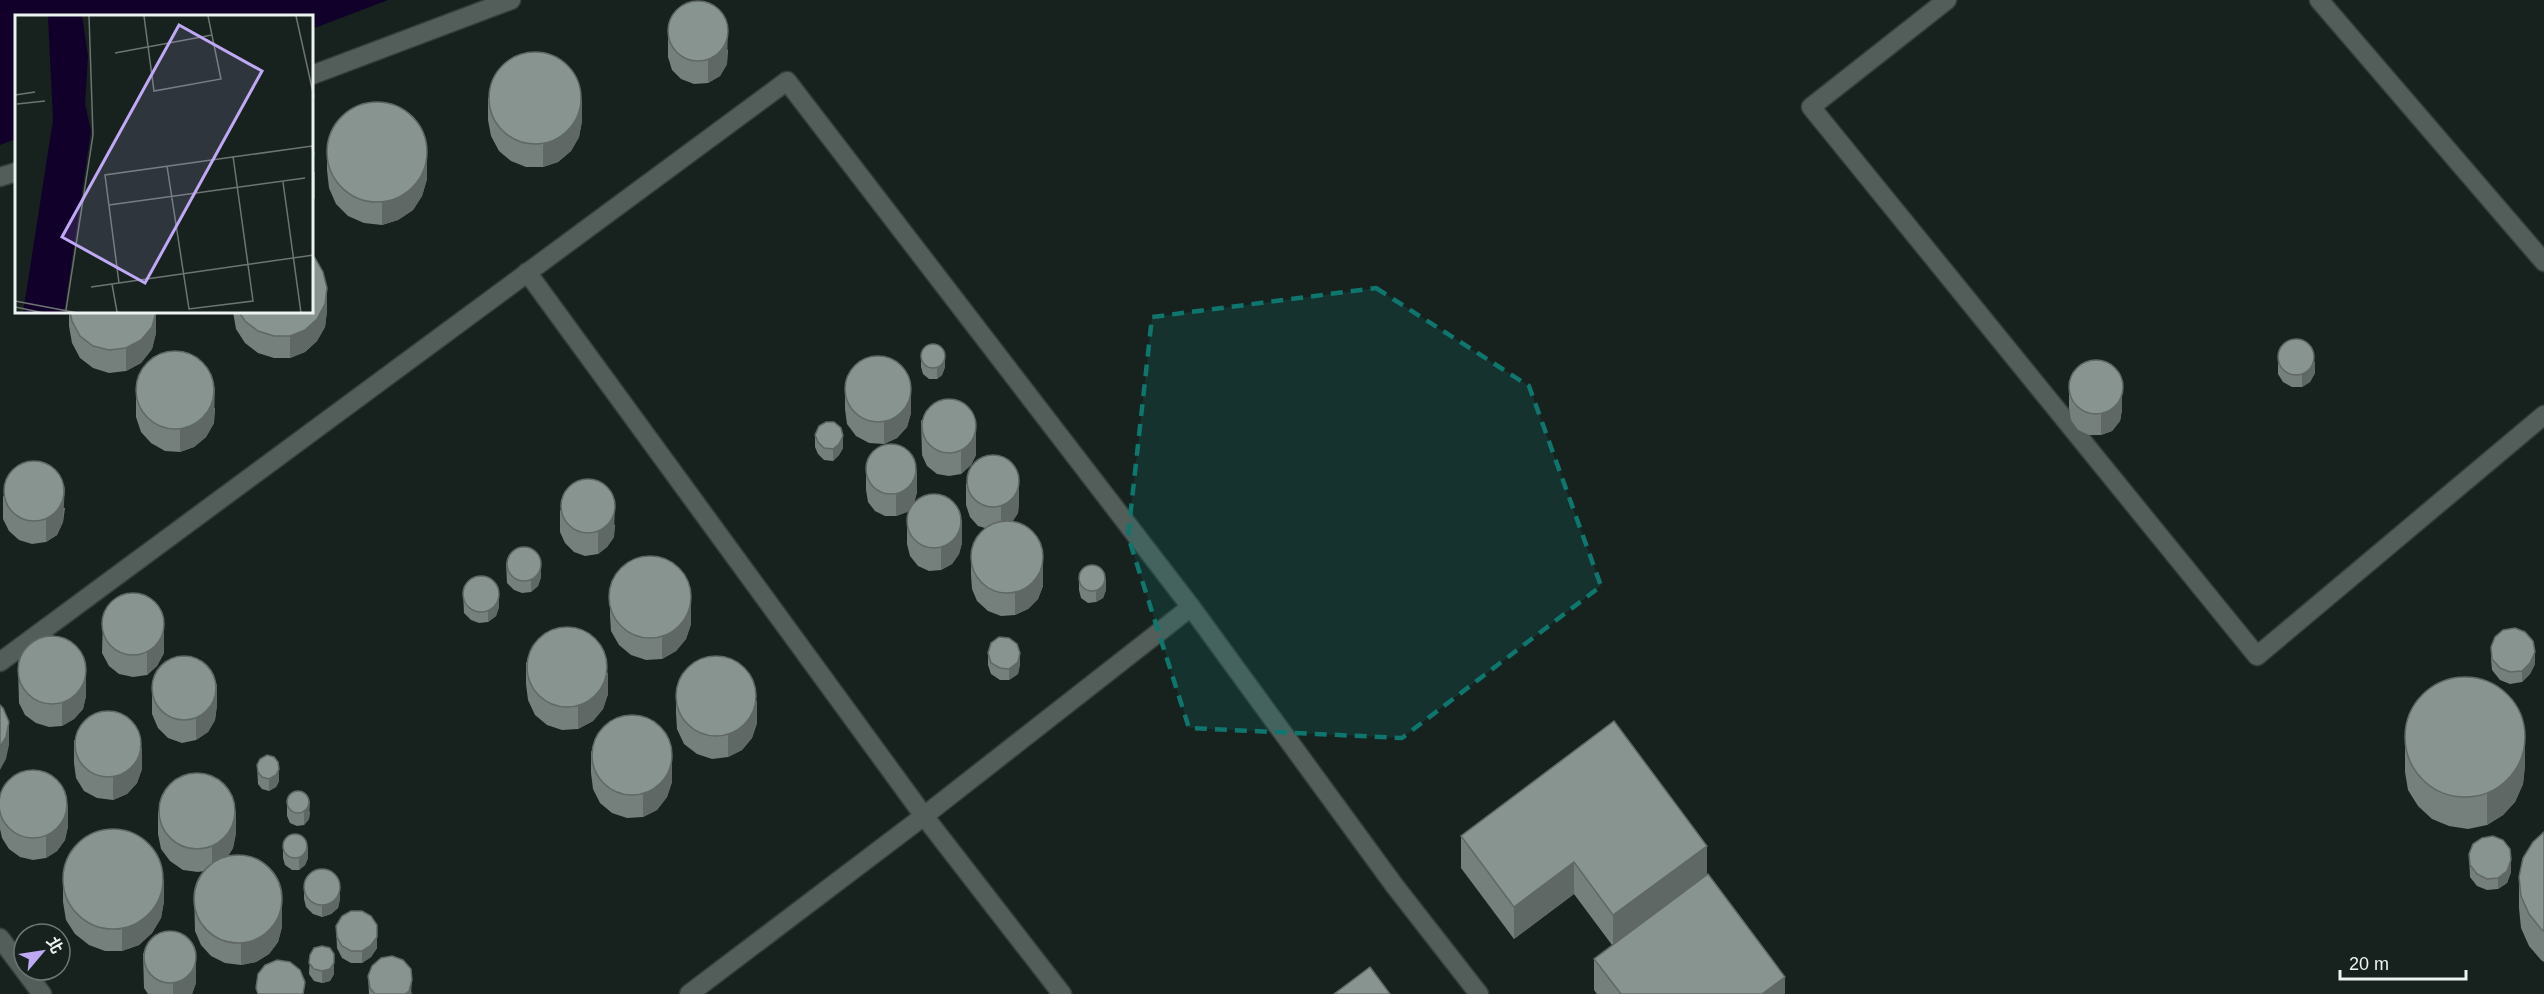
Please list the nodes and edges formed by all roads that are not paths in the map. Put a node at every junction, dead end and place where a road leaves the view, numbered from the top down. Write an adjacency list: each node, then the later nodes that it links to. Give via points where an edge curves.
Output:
1 (511, 0): 4 (street)
2 (1947, 0): 9 (street, via 1811,107 2257,656)
3 (2319, 0): 7 (street)
4 (314, 74)
5 (15, 172): 6 (street)
6 (0, 177)
7 (2544, 262)
8 (527, 272): 10 (street, via 787,81); 11 (street); 12 (street)
9 (2544, 416)
10 (1191, 607): 12 (street); 17 (street, via 1394,885)
11 (0, 662)
12 (924, 816): 15 (street); 16 (street)
13 (0, 938): 14 (street)
14 (42, 994)
15 (689, 994)
16 (1062, 994)
17 (1479, 994)

